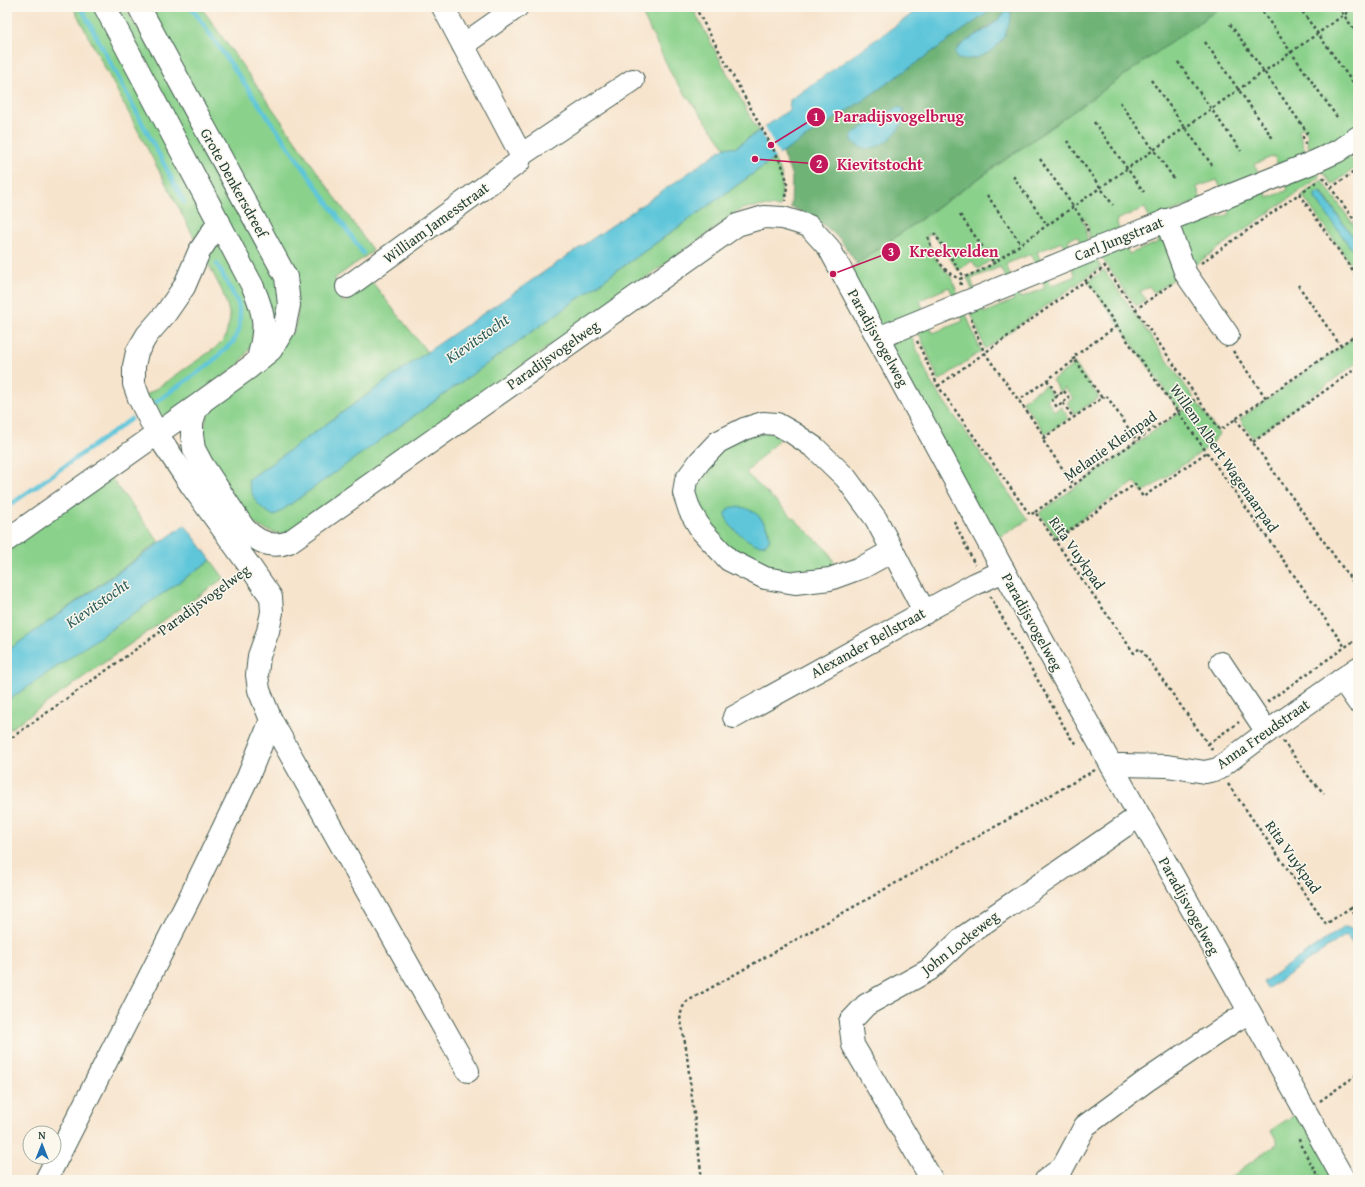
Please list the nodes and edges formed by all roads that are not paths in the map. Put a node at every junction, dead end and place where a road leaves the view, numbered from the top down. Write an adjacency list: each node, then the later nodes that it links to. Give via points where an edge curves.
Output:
1 (105, 7): 10 (street, Grote Denkersdreef)
2 (139, 7): 14 (street, Grote Denkersdreef, via 286,277 289,305 284,329 271,350)
3 (443, 7): 5 (street)
4 (517, 7): 5 (street)
5 (463, 45): 8 (street)
6 (632, 80): 8 (street, William Jamesstraat)
7 (1358, 137): 9 (street, Carl Jungstraat, via 1338,150 1319,169)
8 (521, 155): 11 (street, William Jamesstraat, via 519,162)
9 (1166, 220): 12 (street, via 1186,274); 13 (street, Carl Jungstraat)
10 (219, 222): 14 (street, Grote Denkersdreef, via 260,302 264,318 264,336); 16 (street, via 199,252 184,287 137,352 134,384 138,398)
11 (347, 287)
12 (1228, 335)
13 (878, 338): 18 (street, Paradijsvogelweg, via 829,248 809,226 783,218 764,217 737,225 289,542 274,546); 20 (street, Paradijsvogelweg)
14 (258, 359): 15 (street, Grote Denkersdreef)
15 (203, 401): 16 (street); 18 (street, Grote Denkersdreef, via 196,410 192,422 194,448 244,528 251,536)
16 (157, 434): 17 (street); 21 (street)
17 (7, 540)
18 (266, 544): 21 (street, via 268,556)
19 (892, 551): 19 (street, via 876,519 846,478 816,448 777,424 763,423 718,442 686,480 684,493 690,511 702,531 729,560 765,578 795,583 830,579); 22 (street)
20 (1004, 571): 22 (street, Alexander Bellstraat, via 975,584); 29 (street, Paradijsvogelweg)
21 (255, 573): 27 (street, via 271,597 272,612 259,656 257,675)
22 (925, 613): 26 (street, Alexander Bellstraat)
23 (1221, 663): 28 (street, via 1253,712)
24 (1350, 674): 25 (street); 28 (street, Anna Freudstraat)
25 (1358, 702)
26 (734, 717)
27 (271, 720): 32 (street); 33 (street, via 248,777 187,902)
28 (1270, 730): 29 (street, Anna Freudstraat, via 1220,767 1205,772 1167,766 1121,764)
29 (1106, 767): 30 (street, Paradijsvogelweg)
30 (1139, 816): 31 (street, Paradijsvogelweg); 34 (street, John Lockeweg, via 965,936 929,970 866,1005 850,1022 853,1045)
31 (1249, 1013): 35 (street, via 1146,1081 1085,1126 1063,1167); 36 (street, Paradijsvogelweg)
32 (468, 1071)
33 (46, 1180)
34 (932, 1180)
35 (1046, 1180)
36 (1344, 1180)

